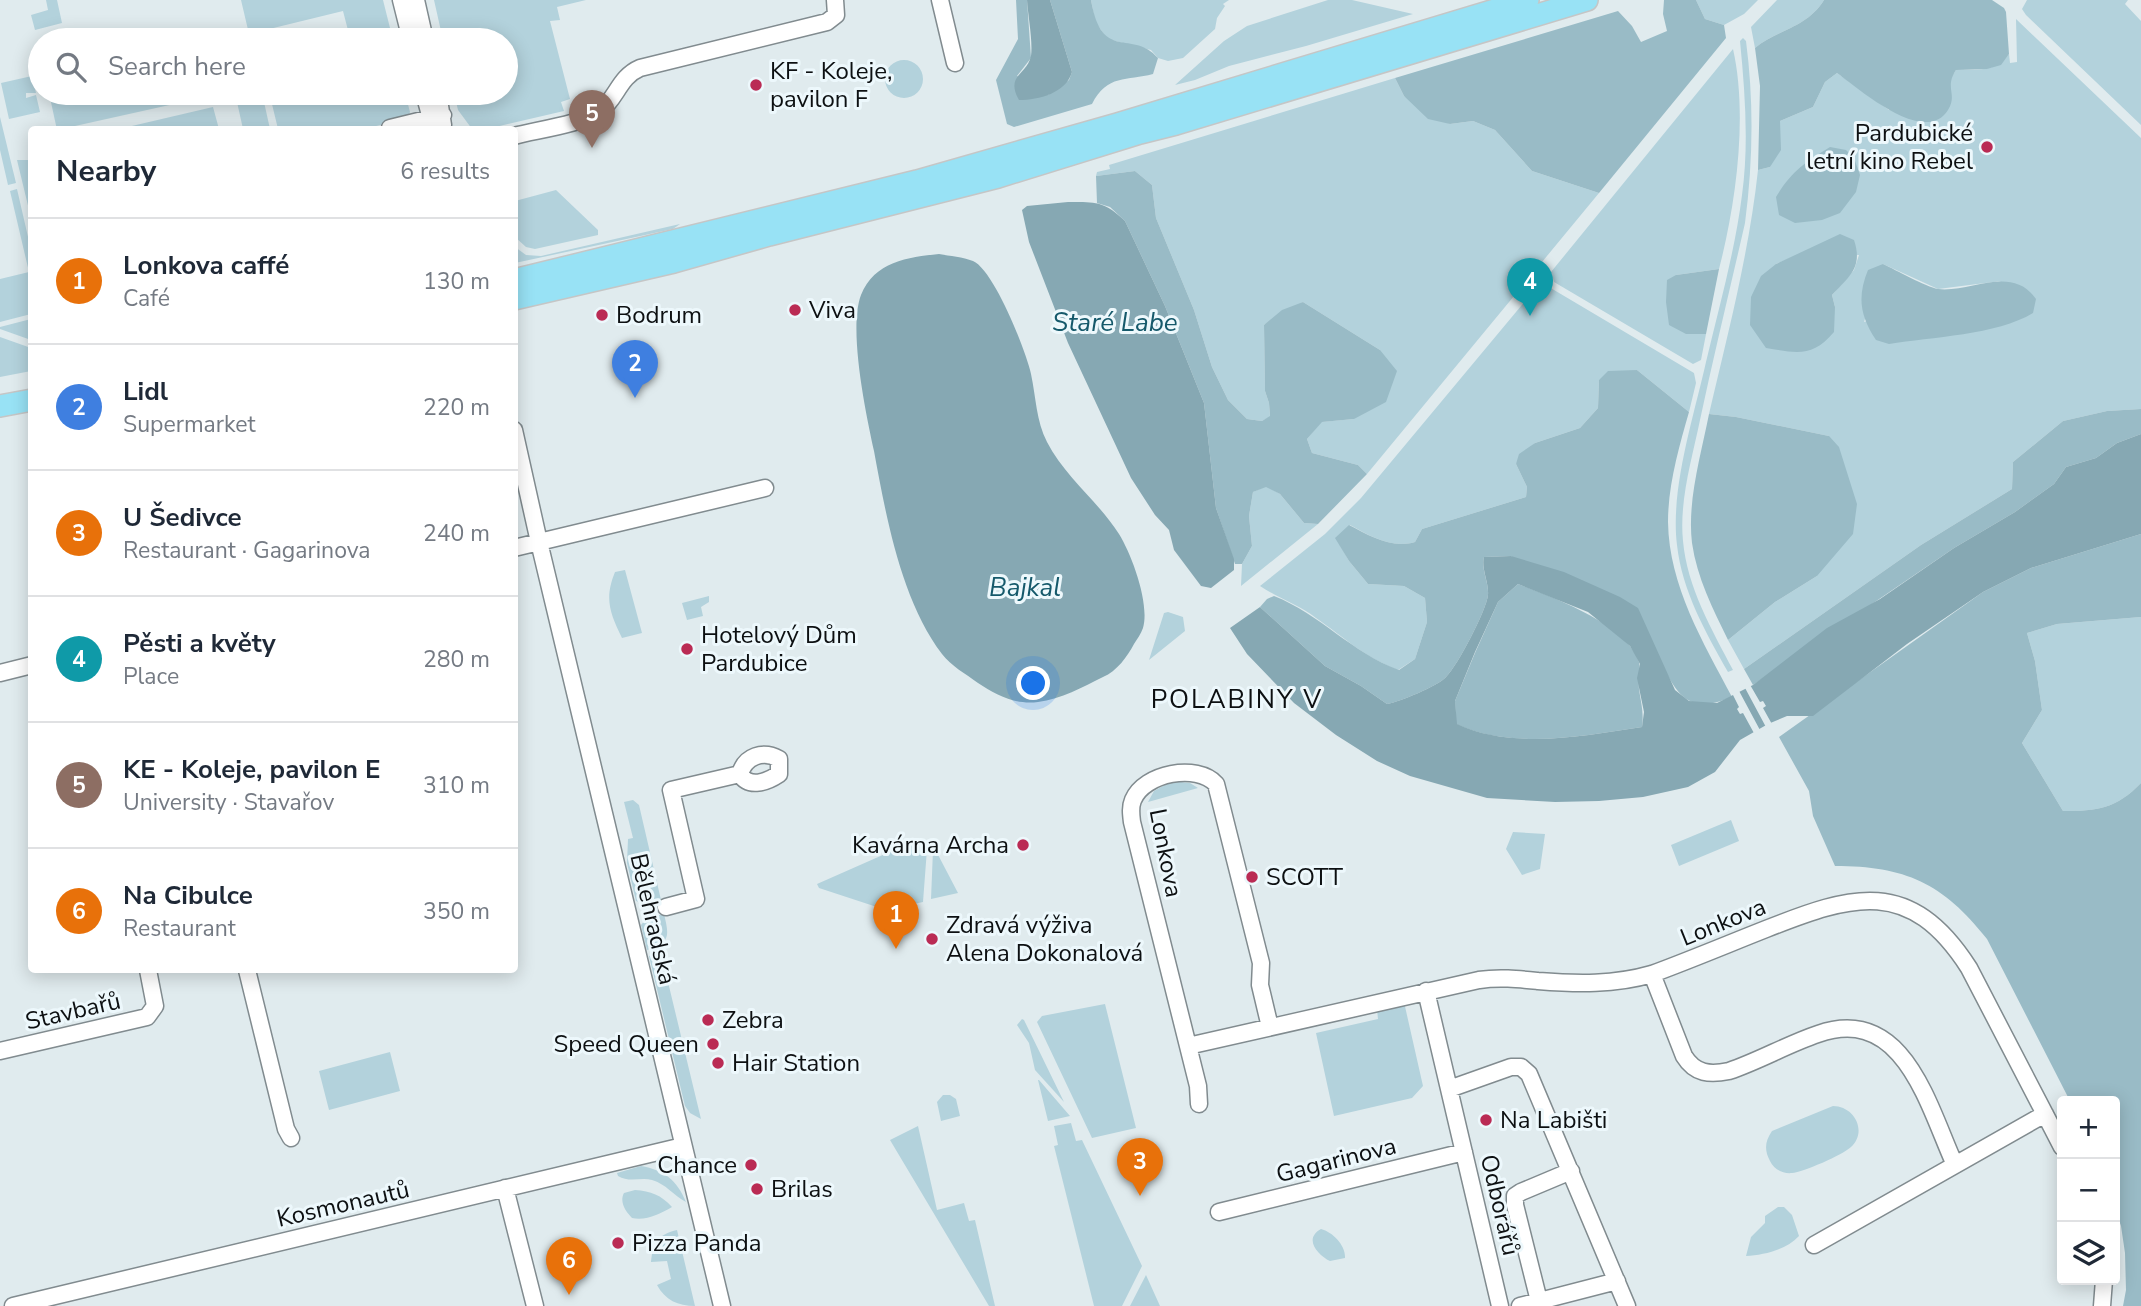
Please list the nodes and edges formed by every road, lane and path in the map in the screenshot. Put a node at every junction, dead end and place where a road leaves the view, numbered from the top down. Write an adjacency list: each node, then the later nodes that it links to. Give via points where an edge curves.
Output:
1 (401, 0): 7 (street)
2 (416, 0): 8 (street)
3 (835, 0): 14 (street, via 836,15 827,22 640,68 622,80 598,113)
4 (940, 0): 9 (street)
5 (1528, 0): 15 (main road, via 917,181)
6 (1587, 0): 16 (main road, via 998,177)
7 (408, 28)
8 (422, 28)
9 (955, 64)
10 (430, 105): 12 (street)
11 (438, 105): 12 (street)
12 (438, 123): 13 (street)
13 (409, 126)
14 (518, 135)
15 (518, 279)
16 (518, 298)
17 (0, 398): 18 (main road)
18 (28, 399)
19 (28, 400): 20 (main road)
20 (0, 406)
21 (518, 448): 23 (street, Bělehradská)
22 (765, 488): 23 (street)
23 (539, 542): 24 (street); 41 (street, Bělehradská)
24 (518, 547)
25 (28, 666): 26 (street)
26 (0, 673)
27 (740, 774): 28 (street, via 671,790 695,899)
28 (666, 907)
29 (149, 973): 35 (street, Stavbařů, via 155,1006 147,1017)
30 (248, 973): 40 (street)
31 (1652, 974): 32 (street, Lonkova, via 1605,984 1492,978); 38 (street, Lonkova, via 1830,906 1865,899 1898,905 1930,924 1958,950); 43 (street, via 1684,1056 1702,1072 1729,1071 1831,1030 1854,1029 1891,1045 1912,1071)
32 (1426, 991): 33 (street, Lonkova); 36 (street, Odborářů)
33 (1270, 1027): 34 (street, Lonkova); 34 (street, Lonkova, via 1260,985 1261,963 1216,784 1199,775 1172,774 1140,791 1131,814)
34 (1188, 1046): 37 (street, Lonkova)
35 (0, 1051)
36 (1449, 1089): 42 (street, Odborářů); 44 (street, via 1511,1067 1525,1070)
37 (1199, 1104)
38 (2045, 1114): 39 (street, Lonkova); 43 (street)
39 (2057, 1137)
40 (290, 1138)
41 (683, 1146): 45 (street, Kosmonautů); 53 (street, Bělehradská)
42 (1464, 1152): 46 (street, Gagarinova); 54 (street, Odborářů)
43 (1955, 1165): 47 (street)
44 (1571, 1171): 48 (street); 50 (street, via 1515,1196)
45 (505, 1188): 51 (street, Kosmonautů); 52 (street)
46 (1219, 1212)
47 (1814, 1245)
48 (1617, 1282): 50 (street); 56 (street)
49 (2104, 1285): 57 (street)
50 (1539, 1301): 55 (street)
51 (13, 1306)
52 (535, 1306)
53 (722, 1306)
54 (1500, 1306)
55 (1520, 1306)
56 (1627, 1306)
57 (2102, 1306)

